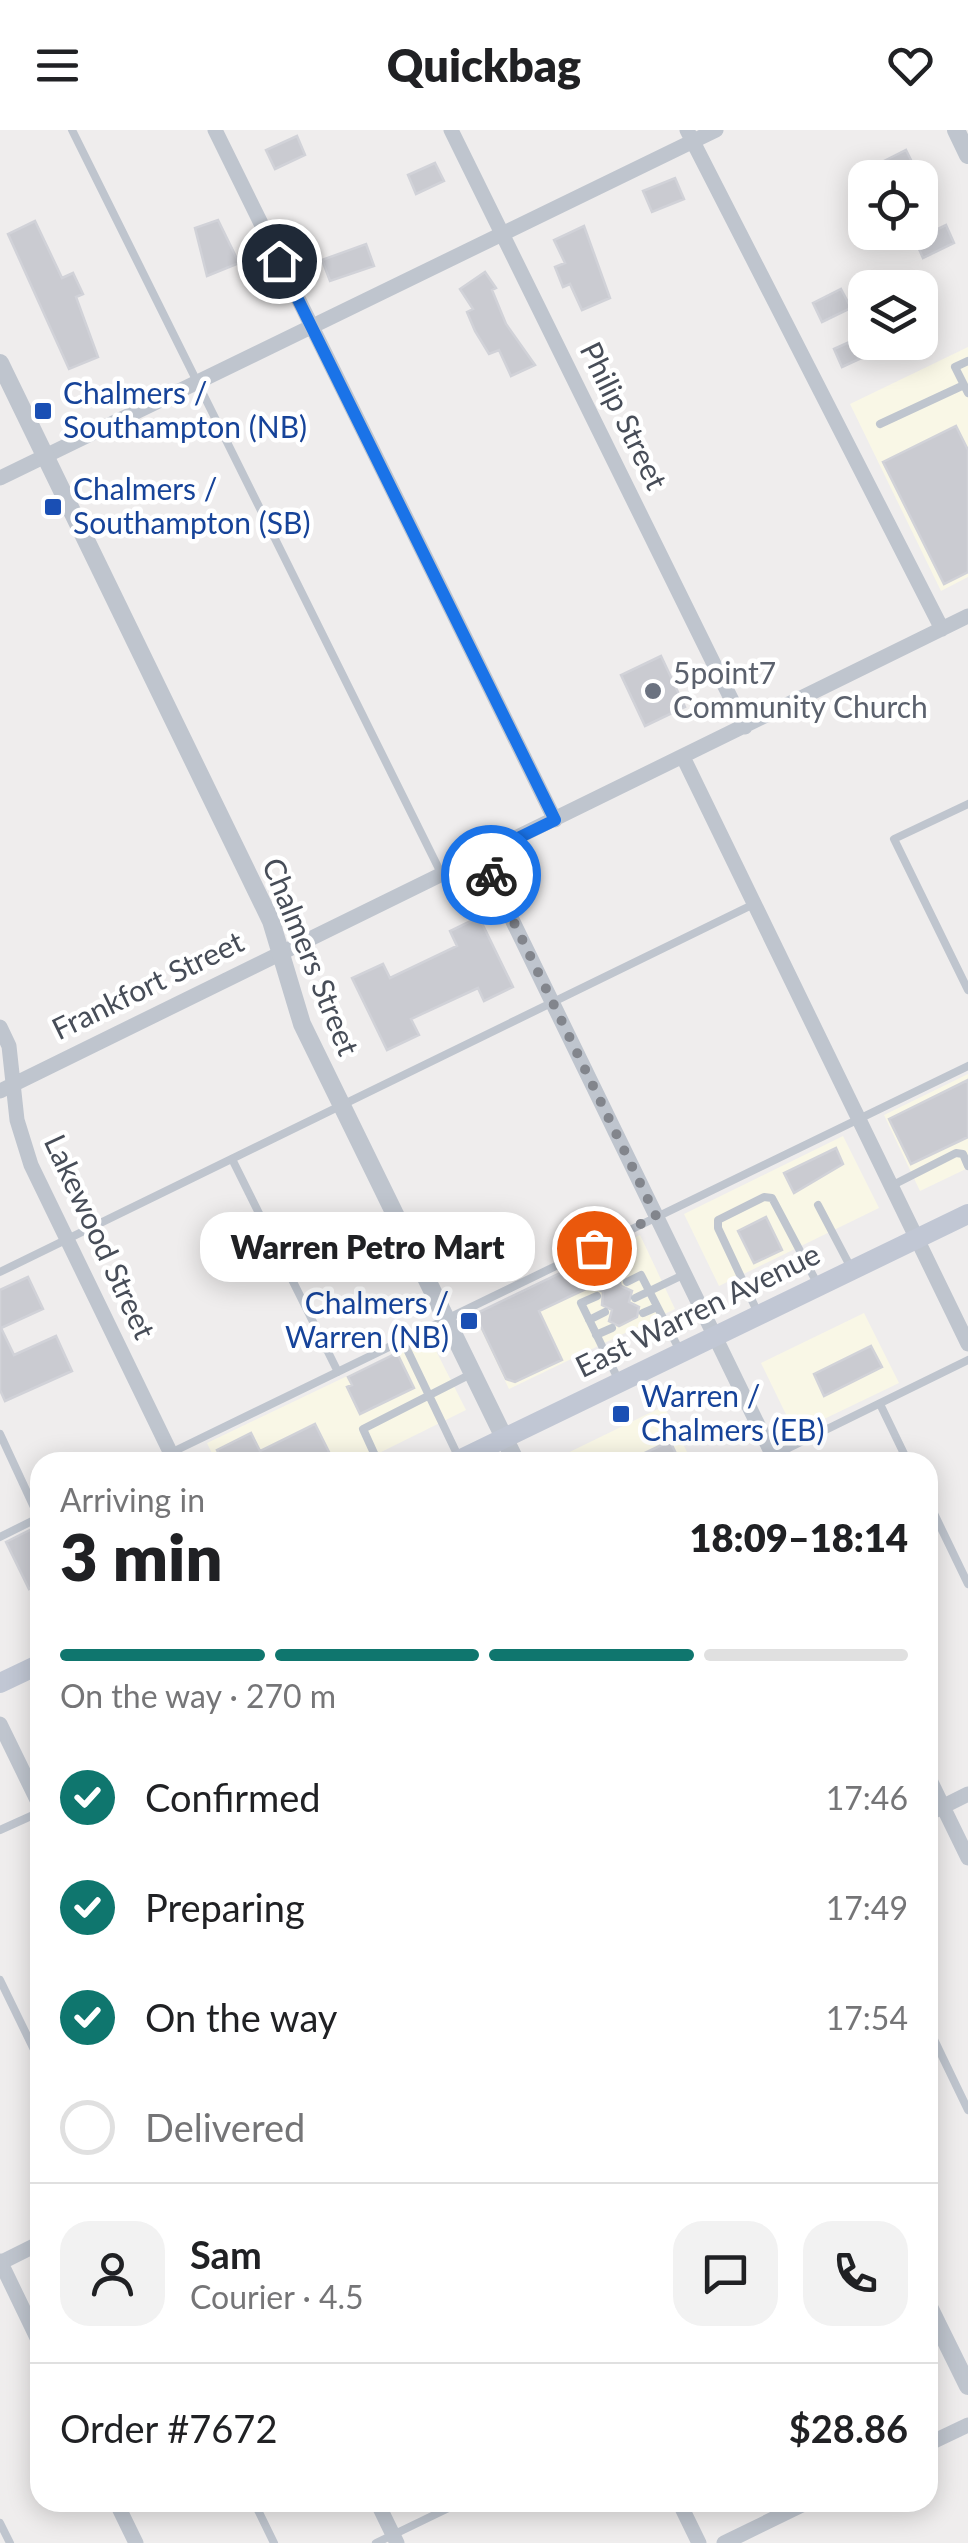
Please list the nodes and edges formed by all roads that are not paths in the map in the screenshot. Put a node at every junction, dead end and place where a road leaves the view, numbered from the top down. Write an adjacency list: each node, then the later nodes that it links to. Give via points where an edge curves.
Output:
1 (72, 130): 12 (lane)
2 (215, 130): 9 (street)
3 (451, 130): 8 (street, Philip Street)
4 (716, 130): 6 (street)
5 (956, 130): 7 (street)
6 (690, 136): 8 (street); 18 (street)
7 (968, 155)
8 (502, 234): 9 (street); 19 (street, Philip Street)
9 (312, 326): 12 (street); 22 (street)
10 (968, 360): 13 (lane, via 955,367)
11 (0, 364): 15 (street, Chalmers Street)
12 (199, 381): 15 (street); 24 (lane)
13 (966, 389): 14 (lane)
14 (880, 424)
15 (46, 455): 16 (street); 26 (street, Chalmers Street, via 270,921)
16 (0, 478)
17 (968, 617): 18 (street, Frankfort Street)
18 (942, 629): 19 (street, Frankfort Street)
19 (746, 727): 20 (street, Frankfort Street)
20 (683, 758): 22 (street, Frankfort Street); 25 (street)
21 (968, 804): 27 (lane, via 894,839)
22 (555, 820): 23 (street, Frankfort Street)
23 (481, 856): 24 (street, Frankfort Street); 28 (street)
24 (442, 875): 26 (street, Frankfort Street)
25 (754, 904): 28 (lane); 34 (street)
26 (278, 954): 31 (street, Frankfort Street); 33 (street, Chalmers Street, via 302,1024)
27 (968, 990)
28 (551, 999): 33 (lane); 40 (street)
29 (0, 1028): 31 (street, Lakewood Street)
30 (968, 1066): 34 (lane)
31 (16, 1083): 32 (street, Frankfort Street); 41 (street, Lakewood Street, via 17,1120 31,1165)
32 (0, 1091)
33 (342, 1106): 35 (lane); 56 (street, Chalmers Street)
34 (858, 1118): 37 (street); 40 (lane)
35 (232, 1159): 41 (lane); 64 (lane)
36 (968, 1166): 37 (lane, via 956,1153)
37 (891, 1186): 42 (street)
38 (818, 1205): 43 (lane)
39 (968, 1214): 42 (main road, East Warren Avenue)
40 (656, 1216): 45 (street); 56 (lane)
41 (67, 1239): 44 (lane); 71 (street, Lakewood Street)
42 (917, 1239): 43 (main road, East Warren Avenue); 61 (street)
43 (852, 1270): 47 (main road, East Warren Avenue)
44 (0, 1272)
45 (685, 1274): 48 (lane); 59 (street)
46 (627, 1282): 48 (lane, via 641,1275)
47 (819, 1286): 54 (main road, East Warren Avenue); 54 (lane, via 772,1198 718,1220)
48 (649, 1291): 50 (lane); 51 (lane)
49 (597, 1296): 55 (lane, via 581,1304)
50 (635, 1298)
51 (657, 1307): 53 (lane); 62 (lane)
52 (605, 1312): 55 (lane)
53 (642, 1313)
54 (759, 1316): 59 (main road, East Warren Avenue)
55 (589, 1320): 58 (lane)
56 (447, 1321): 60 (lane); 65 (street, Chalmers Street)
57 (612, 1328): 58 (lane)
58 (596, 1335): 66 (lane)
59 (715, 1337): 62 (main road, East Warren Avenue); 77 (street)
60 (404, 1342): 64 (lane); 67 (lane)
61 (968, 1344)
62 (681, 1353): 66 (main road, East Warren Avenue)
63 (968, 1360): 68 (lane)
64 (338, 1372): 72 (lane)
65 (473, 1373): 67 (lane); 70 (street, Chalmers Street)
66 (620, 1383): 70 (main road, East Warren Avenue)
67 (430, 1396): 73 (lane, via 363,1429); 74 (lane)
68 (880, 1404): 78 (lane); 79 (lane)
69 (0, 1434): 80 (lane)
70 (504, 1439): 75 (main road, East Warren Avenue); 76 (street, Chalmers Street)
71 (170, 1452)
72 (185, 1452)
73 (373, 1452)
74 (453, 1452)
75 (476, 1452)
76 (511, 1452)
77 (766, 1452)
78 (786, 1452)
79 (903, 1452)
80 (30, 1499)
81 (30, 1522): 83 (lane)
82 (938, 1522): 84 (lane)
83 (0, 1537)
84 (968, 1584)
85 (30, 1669): 86 (main road)
86 (0, 1683)
87 (0, 1724): 88 (street)
88 (30, 1788)
89 (968, 1794): 90 (street)
90 (938, 1809)
91 (30, 1814): 93 (lane)
92 (938, 1814): 94 (street)
93 (0, 1830)
94 (968, 1858)
95 (0, 1980): 96 (lane)
96 (30, 2042)
97 (938, 2048): 98 (lane)
98 (968, 2110)
99 (30, 2248): 100 (street)
100 (0, 2262): 101 (street)
101 (30, 2324)
102 (938, 2325): 103 (street)
103 (968, 2386)
104 (968, 2424): 105 (street)
105 (938, 2439)
106 (121, 2512): 115 (street)
107 (259, 2512): 116 (lane)
108 (382, 2512): 113 (street)
109 (443, 2512): 113 (lane)
110 (685, 2512): 118 (street)
111 (788, 2512): 119 (street)
112 (0, 2524): 114 (lane)
113 (395, 2539): 117 (lane)
114 (10, 2543)
115 (136, 2543)
116 (274, 2543)
117 (376, 2543)
118 (699, 2543)
119 (724, 2543)

